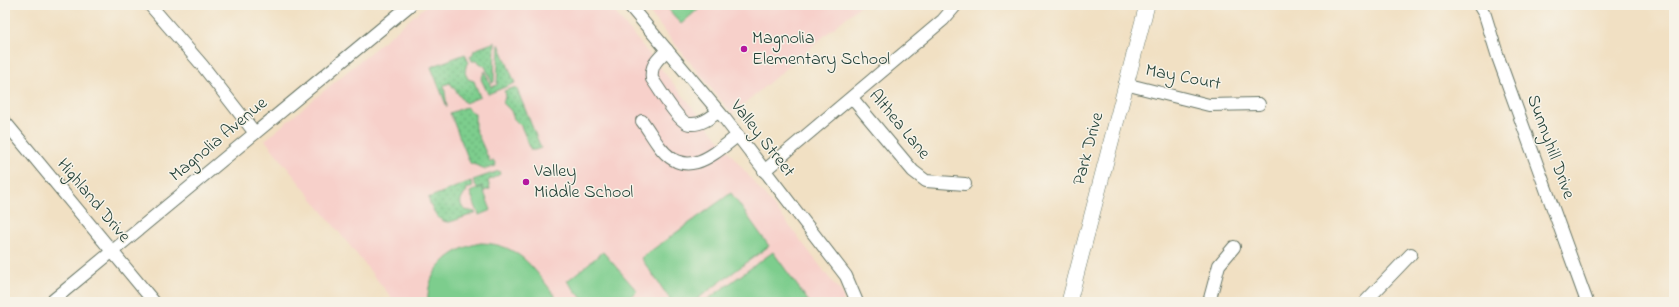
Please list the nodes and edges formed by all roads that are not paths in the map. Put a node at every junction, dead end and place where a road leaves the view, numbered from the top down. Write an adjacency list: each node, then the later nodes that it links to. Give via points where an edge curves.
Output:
1 (150, 5): 14 (street, via 202,65)
2 (410, 5): 14 (street, Magnolia Avenue)
3 (629, 5): 7 (street, Valley Street)
4 (956, 5): 9 (street, via 943,20)
5 (1147, 5): 8 (main road, Park Drive)
6 (1479, 5): 27 (street, Sunnyhill Drive, via 1485,15 1500,64)
7 (667, 50): 11 (street, Valley Street); 11 (street, via 654,63 652,79 678,116 689,125 704,122)
8 (1125, 84): 10 (street, May Court, via 1209,105); 24 (main road, Park Drive)
9 (852, 98): 16 (street); 17 (street, Althea Lane, via 912,171 926,181)
10 (1259, 104)
11 (718, 112): 15 (street, Valley Street)
12 (642, 121): 15 (street, via 663,151 671,159 683,163 693,164 706,160)
13 (5, 122): 19 (street, Highland Drive)
14 (255, 133): 19 (street, Magnolia Avenue)
15 (737, 136): 16 (street, Valley Street)
16 (764, 171): 23 (street, Valley Street, via 846,276)
17 (966, 184)
18 (1234, 247): 25 (street, via 1219,265)
19 (112, 252): 21 (street, Magnolia Avenue); 22 (street, Highland Drive)
20 (1411, 254): 26 (street)
21 (52, 302)
22 (154, 302)
23 (857, 302)
24 (1069, 302)
25 (1209, 302)
26 (1365, 302)
27 (1587, 302)

